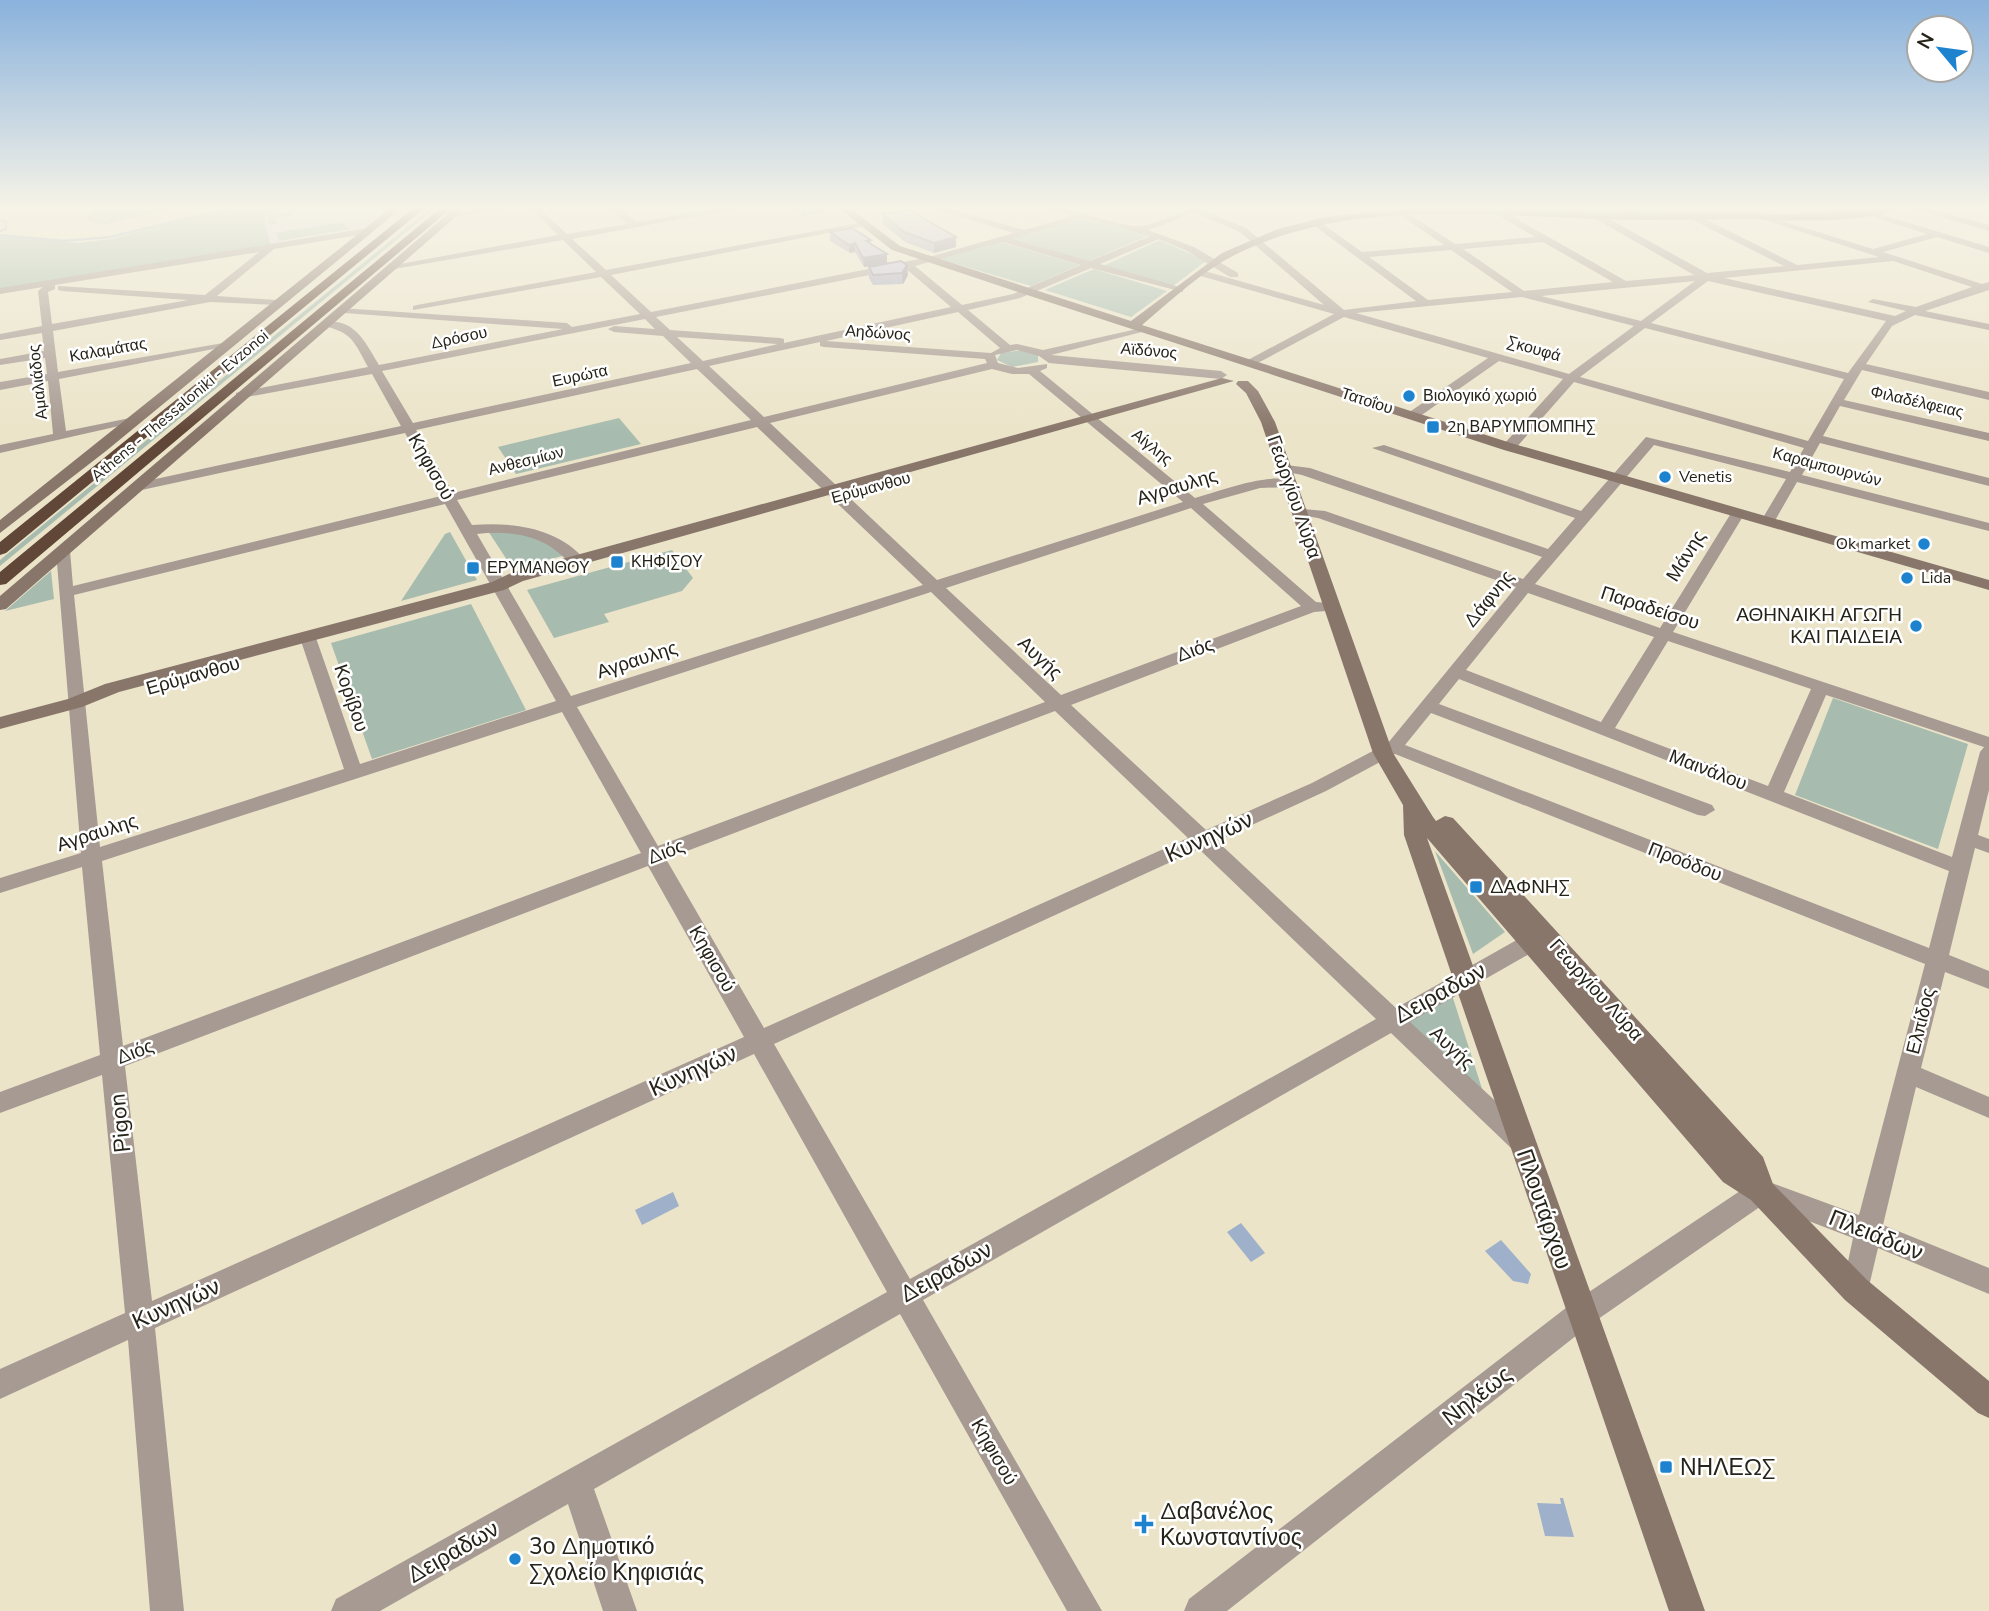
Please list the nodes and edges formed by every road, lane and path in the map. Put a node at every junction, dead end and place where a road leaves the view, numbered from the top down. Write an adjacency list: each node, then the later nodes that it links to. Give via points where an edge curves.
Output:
1 (73, 281): 26 (street)
2 (228, 281): 33 (street)
3 (304, 281): 35 (main road)
4 (330, 281): 103 (highway, Athens - Thessaloniki - Evzonoi)
5 (365, 281): 107 (highway, Athens - Thessaloniki - Evzonoi)
6 (377, 281): 38 (main road)
7 (560, 281): 40 (street)
8 (612, 281): 42 (street, Αυγής)
9 (819, 281): 42 (street, Δρόσου)
10 (926, 281): 37 (street)
11 (995, 281): 31 (main road, Τατοΐου)
12 (1054, 281): 31 (street, Ευρώτα)
13 (1148, 281): 29 (street)
14 (1189, 281): 29 (main road)
15 (1231, 281): 27 (street, Σκουφά)
16 (1241, 281): 27 (street, Σκουφά)
17 (1304, 281): 41 (street)
18 (1396, 281): 36 (street)
19 (1502, 281): 32 (street)
20 (1618, 281): 25 (street)
21 (1656, 281): 25 (street)
22 (1700, 281): 45 (street)
23 (1725, 281): 43 (street)
24 (1967, 281): 28 (street)
25 (1623, 284): 32 (street)
26 (51, 285): 30 (street); 33 (street); 49 (street, Αμαλιάδος, via 43,291)
27 (1247, 286): 41 (street, Σκουφά)
28 (1987, 287): 39 (street)
29 (1178, 290): 47 (main road)
30 (0, 291)
31 (1028, 292): 37 (street, Ευρώτα); 47 (main road, Τατοΐου)
32 (1522, 294): 36 (street); 45 (street)
33 (205, 300): 35 (street); 49 (street)
34 (1873, 302): 39 (street)
35 (276, 303): 53 (main road)
36 (1426, 303): 41 (street)
37 (957, 308): 52 (street, Ευρώτα); 54 (street)
38 (344, 310): 40 (street, Αηδώνος); 44 (main road)
39 (1915, 311): 43 (street); 48 (street)
40 (393, 313): 46 (street, Αηδώνος)
41 (1342, 314): 57 (street, Σκουφά); 60 (street)
42 (648, 315): 46 (street, Δρόσου); 50 (street, Αυγής)
43 (1893, 319): 65 (street)
44 (328, 324): 63 (street, Κηφισού, via 352,330); 71 (main road)
45 (1644, 324): 65 (street); 67 (street)
46 (590, 327): 50 (street, Αηδώνος); 63 (street, Δρόσου)
47 (1138, 327): 56 (street); 60 (main road, Τατοΐου)
48 (1989, 327)
49 (49, 328): 51 (street); 55 (street, Αμαλιάδος)
50 (665, 333): 52 (street, Αηδώνος); 61 (street, Αυγής)
51 (0, 337)
52 (803, 343): 58 (street, Αηδώνος); 61 (street, Ευρώτα)
53 (223, 346): 66 (street, Καλαμάτας); 75 (main road)
54 (1007, 348): 56 (street, Αϊδόνος, via 1027,348); 58 (street)
55 (51, 353): 59 (street); 66 (street, Αμαλιάδος)
56 (1046, 357): 62 (street); 68 (street, Αϊδόνος)
57 (1497, 357): 67 (street, Σκουφά); 74 (street)
58 (992, 361): 62 (street, Αηδώνος, via 1010,371); 76 (street, Ανθεσμίων)
59 (0, 362)
60 (1246, 362): 64 (main road, Τατοΐου); 68 (main road)
61 (700, 366): 76 (street, Αυγής); 79 (street, Ευρώτα)
62 (1032, 370): 77 (street, Αίγλης)
63 (374, 372): 71 (street, Δρόσου); 79 (street, Κηφισού)
64 (1278, 372): 69 (main road, Ερύμανθου); 74 (main road, Τατοΐου)
65 (1855, 372): 72 (street); 73 (street)
66 (54, 376): 70 (street, Καλαμάτας); 80 (street, Αμαλιάδος)
67 (1571, 378): 83 (street, Σκουφά); 84 (street)
68 (1230, 380): 69 (main road, Ερύμανθου); 77 (main road, Ερύμανθου); 78 (main road, Γεωργίου Λύρα, via 1251,391)
69 (1261, 382): 78 (main road, Γεωργίου Λύρα, via 1270,412)
70 (0, 386)
71 (240, 396): 91 (main road)
72 (1989, 396)
73 (1837, 402): 81 (street, Φιλαδέλφειας); 83 (street)
74 (1412, 416): 84 (main road, Τατοΐου)
75 (135, 421): 80 (street); 98 (main road)
76 (760, 422): 92 (street, Αυγής); 93 (street, Ανθεσμίων)
77 (1094, 422): 92 (main road, Ερύμανθου); 94 (street, Αίγλης)
78 (1268, 422): 87 (main road, Γεωργίου Λύρα)
79 (410, 430): 91 (street, Ευρώτα); 93 (street, Κηφισού)
80 (60, 436): 86 (street)
81 (1989, 437)
82 (1656, 440): 88 (street, Καραμπουρνών); 89 (street, Δάφνης, via 1651,440)
83 (1814, 442): 88 (street); 90 (street, Σκουφά)
84 (1509, 447): 89 (main road, Τατοΐου)
85 (1379, 448): 97 (street)
86 (0, 449)
87 (1285, 475): 94 (street, Αγραυλης); 95 (main road, Γεωργίου Λύρα); 105 (street, Αγραυλης, via 1305,471)
88 (1794, 476): 99 (street); 100 (street, Καραμπουρνών)
89 (1618, 479): 96 (main road, Τατοΐου); 97 (street, Δάφνης)
90 (1989, 482)
91 (137, 487): 104 (main road)
92 (836, 493): 106 (main road, Ερύμανθου); 108 (street, Αυγής); 110 (main road, Ερύμανθου, via 522,585)
93 (448, 498): 102 (street, Κηφισού); 112 (street, Ανθεσμίων)
94 (1193, 503): 108 (street, Αγραυλης); 114 (street, Αίγλης)
95 (1298, 512): 111 (street, Παραδείσου, via 1320,514); 114 (main road, Γεωργίου Λύρα)
96 (1738, 513): 99 (main road, Τατοΐου); 115 (street, Μάνης)
97 (1585, 517): 105 (street, Δάφνης)
98 (8, 518): 101 (main road)
99 (1768, 521): 109 (main road, Τατοΐου)
100 (1989, 527)
101 (0, 528)
102 (468, 530): 106 (street, via 532,531 558,543); 110 (street, Κηφισού)
103 (0, 550)
104 (63, 551): 112 (street, Pigon); 113 (main road)
105 (1551, 555): 111 (street, Δάφνης)
106 (578, 561): 110 (main road, Ερύμανθου)
107 (0, 580)
108 (933, 585): 119 (street, Αυγής); 121 (street, Αγραυλης)
109 (1989, 585)
110 (498, 586): 116 (main road, Ερύμανθου); 121 (street, Κηφισού)
111 (1526, 586): 115 (street, Παραδείσου); 117 (street, Δάφνης)
112 (67, 592): 120 (street, Pigon)
113 (0, 605)
114 (1322, 607): 119 (street, Διός); 126 (main road, Γεωργίου Λύρα)
115 (1663, 634): 118 (street, Παραδείσου); 124 (street, Μάνης)
116 (307, 638): 120 (main road, Ερύμανθου, via 268,655 115,697); 128 (street, Κορίβου)
117 (1456, 672): 122 (street, Δάφνης); 124 (street, Μαινάλου)
118 (1821, 687): 125 (street, Παραδείσου); 129 (street)
119 (1056, 702): 133 (street, Αυγής); 136 (street, Διός)
120 (75, 703): 123 (main road, Ερύμανθου); 135 (street, Pigon)
121 (567, 705): 128 (street, Αγραυλης); 136 (street, Κηφισού)
122 (1428, 706): 126 (street, Δάφνης); 131 (street)
123 (0, 723)
124 (1605, 730): 129 (street, Μαινάλου)
125 (1989, 743)
126 (1389, 750): 130 (main road, Γεωργίου Λύρα); 133 (street, Κυνηγών); 140 (street, Προόδου)
127 (1989, 752): 132 (street, Ελπίδος)
128 (354, 772): 135 (street, Αγραυλης)
129 (1773, 796): 137 (street, Μαινάλου)
130 (1413, 804): 139 (main road, Γεωργίου Λύρα, via 1425,822); 141 (main road, Πλουτάρχου, via 1415,835)
131 (1705, 810)
132 (1967, 838): 134 (street); 137 (street, Ελπίδος)
133 (1202, 840): 143 (street, Αυγής); 144 (street, Κυνηγών)
134 (1989, 846)
135 (93, 856): 138 (street, Αγραυλης); 145 (street, Pigon)
136 (654, 857): 144 (street, Κηφισού); 145 (street, Διός)
137 (1960, 868): 140 (street, Ελπίδος)
138 (0, 886)
139 (1538, 938): 141 (street, Δειραδων); 150 (main road, Γεωργίου Λύρα, via 1733,1173)
140 (1936, 960): 142 (street, Προόδου); 146 (street, Ελπίδος)
141 (1466, 978): 143 (street, Δειραδων); 149 (main road, Πλουτάρχου)
142 (1989, 980)
143 (1393, 1020): 149 (street, Αυγής); 154 (street, Δειραδων)
144 (759, 1041): 154 (street, Κηφισού); 156 (street, Κυνηγών)
145 (113, 1061): 147 (street, Διός); 156 (street, Pigon)
146 (1908, 1073): 148 (street); 151 (street, Ελπίδος)
147 (0, 1103)
148 (1989, 1108)
149 (1520, 1140): 155 (main road, Πλουτάρχου)
150 (1761, 1191): 151 (street, Πλειάδων); 153 (main road, Γεωργίου Λύρα); 155 (street, Νηλέως)
151 (1868, 1231): 152 (street, Πλειάδων); 153 (street, Ελπίδος)
152 (1989, 1281)
153 (1856, 1290): 158 (main road, Γεωργίου Λύρα)
154 (905, 1296): 159 (street, Δειραδων); 163 (street, Κηφισού)
155 (1581, 1314): 164 (street, Νηλέως); 165 (main road, Πλουτάρχου)
156 (140, 1319): 157 (street, Κυνηγών); 160 (street, Pigon)
157 (0, 1384)
158 (1989, 1402)
159 (576, 1482): 161 (street, Δειραδων); 162 (street)
160 (167, 1611)
161 (348, 1611)
162 (620, 1611)
163 (1085, 1611)
164 (1201, 1611)
165 (1687, 1611)

